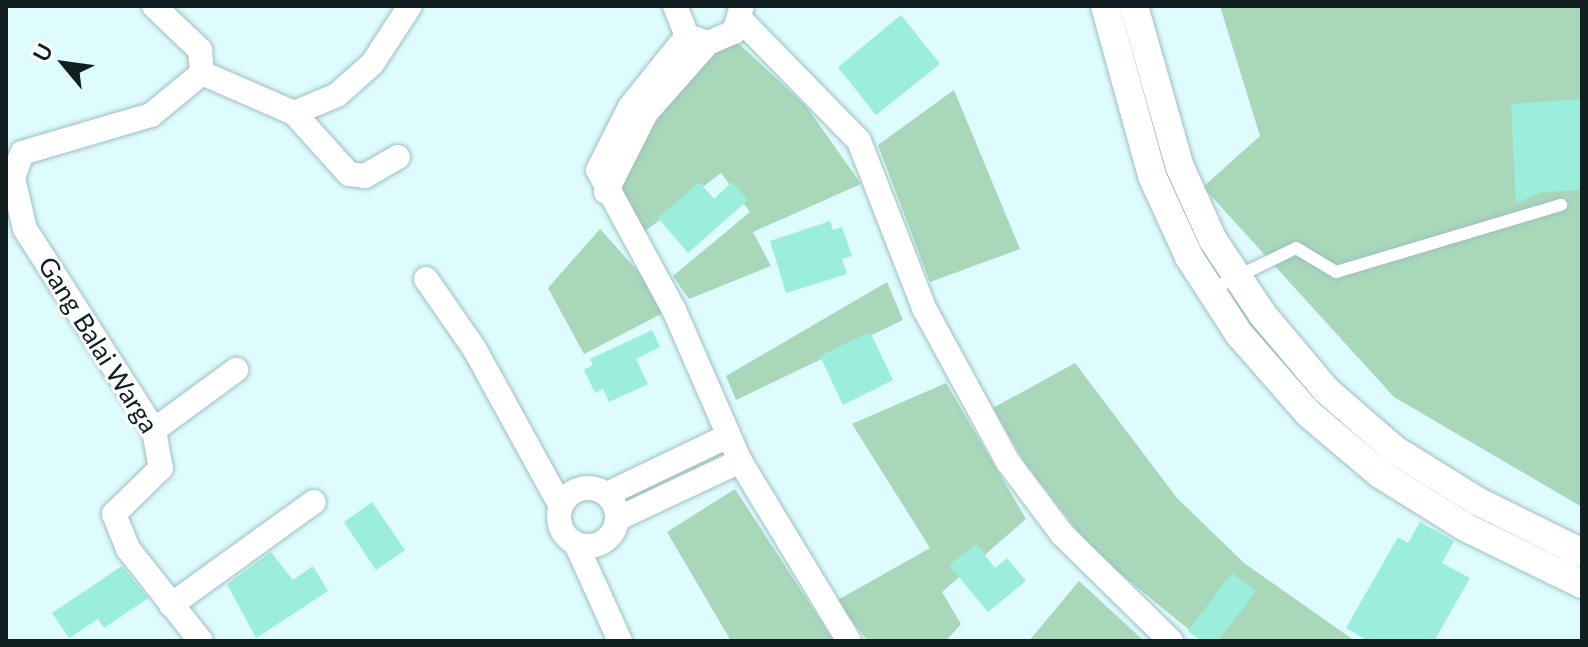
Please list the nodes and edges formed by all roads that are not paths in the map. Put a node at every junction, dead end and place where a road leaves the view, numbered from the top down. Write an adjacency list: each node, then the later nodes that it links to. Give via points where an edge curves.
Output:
1 (154, 6): 8 (street, via 200,50)
2 (410, 6): 9 (street, via 372,64 337,95)
3 (675, 6): 7 (street)
4 (1105, 6): 15 (street, via 1152,176)
5 (1134, 6): 13 (street, via 1180,167)
6 (741, 13): 7 (street, via 734,32); 31 (street, via 859,141 930,320 1008,462 1062,534)
7 (698, 39): 18 (street, via 646,113 606,192 674,310)
8 (202, 73): 9 (street); 10 (street, Gang Balai Warga, via 151,115)
9 (294, 113): 11 (street, via 349,174 365,176)
10 (14, 144): 17 (street, Gang Balai Warga, via 13,178 25,229)
11 (398, 157)
12 (1561, 205): 13 (lane, via 1336,272 1296,248)
13 (1237, 276): 15 (lane); 25 (street, via 1326,390 1395,450 1477,501)
14 (426, 279): 22 (street, via 474,348)
15 (1210, 290): 26 (street, via 1239,334 1308,413 1380,474 1465,527)
16 (236, 370): 17 (street)
17 (154, 430): 27 (street, Gang Balai Warga, via 161,468 114,514 128,549)
18 (728, 436): 19 (street); 20 (street)
19 (740, 461): 23 (street); 30 (street)
20 (607, 494): 22 (street, via 581,488); 23 (street)
21 (314, 502): 27 (street)
22 (561, 506): 24 (street, via 561,528)
23 (617, 519): 24 (street, via 603,542)
24 (576, 544): 29 (street)
25 (1582, 553)
26 (1582, 584)
27 (171, 605): 28 (street, Gang Balai Warga)
28 (201, 641)
29 (620, 641)
30 (849, 641)
31 (1171, 641)

